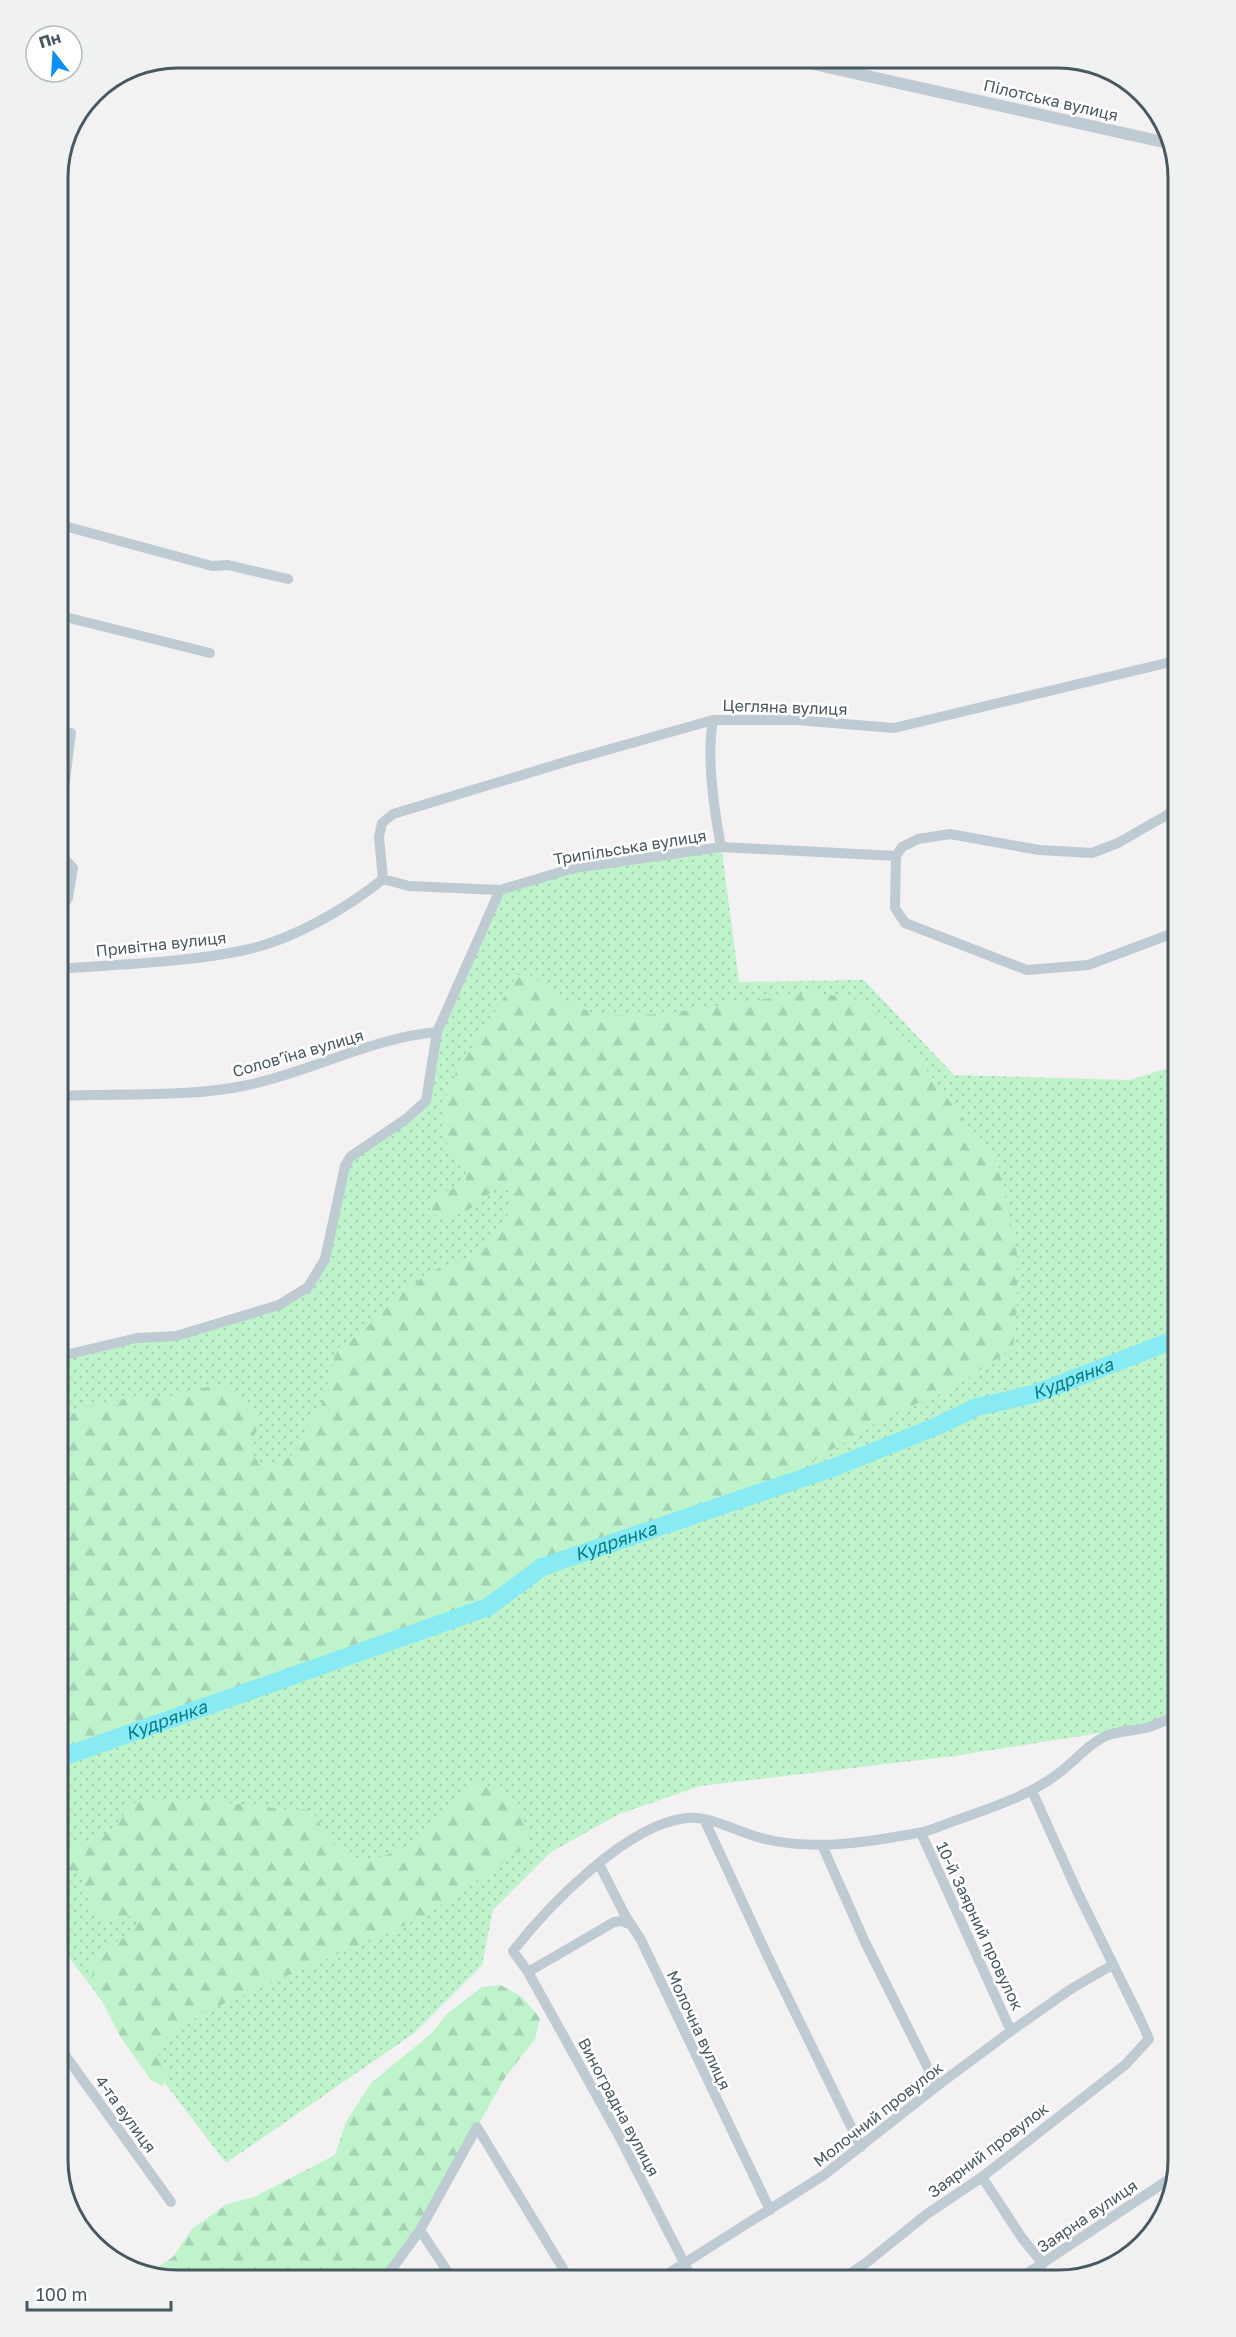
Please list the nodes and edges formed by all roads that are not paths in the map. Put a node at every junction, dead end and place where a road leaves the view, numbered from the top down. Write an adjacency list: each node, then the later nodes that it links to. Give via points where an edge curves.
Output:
1 (831, 68): 2 (street, Пілотська вулиця)
2 (1163, 142)
3 (68, 527): 4 (street, via 212,566 228,565)
4 (288, 579)
5 (68, 618): 6 (street)
6 (210, 653)
7 (1168, 663): 8 (street, Цегляна вулиця, via 894,728 796,720)
8 (713, 720): 12 (street, via 709,739); 15 (street, Цегляна вулиця, via 393,814 382,823 379,837)
9 (70, 733): 10 (street)
10 (68, 750)
11 (1168, 814): 13 (street, via 1092,853 1039,850 950,834 918,839 902,847)
12 (721, 847): 13 (street, Трипільська вулиця); 16 (street, Трипільська вулиця, via 574,868)
13 (896, 856): 18 (street, via 896,908 905,923 1027,970 1088,965)
14 (68, 863): 17 (street, via 73,868)
15 (383, 879): 16 (street, via 409,886); 19 (street, Привітна вулиця, via 309,927 247,949 195,958)
16 (500, 890): 20 (street)
17 (68, 898)
18 (1168, 936)
19 (68, 968)
20 (437, 1032): 21 (street, Соловʼїна вулиця, via 208,1092); 22 (street, via 426,1101 350,1158 345,1166 325,1259 308,1287 279,1305 176,1336 137,1338)
21 (68, 1096)
22 (68, 1354)
23 (1168, 1719): 24 (street, via 1147,1728 1107,1735)
24 (1032, 1791): 26 (street); 30 (street)
25 (704, 1819): 27 (street, via 765,1839); 28 (street, via 688,1818 657,1826); 35 (street)
26 (921, 1833): 27 (street); 32 (street, 10-й Заярний провулок)
27 (822, 1845): 34 (street)
28 (599, 1864): 29 (street, Молочна вулиця); 31 (street, Виноградна вулиця, via 570,1886 513,1951)
29 (631, 1925): 31 (street, via 614,1922); 39 (street, Молочна вулиця)
30 (1112, 1965): 32 (street, Молочний провулок); 36 (street, Заярний провулок, via 1149,2039 1125,2065)
31 (528, 1971): 41 (street, Виноградна вулиця, via 618,2134)
32 (1011, 2031): 34 (street, Молочний провулок)
33 (68, 2059): 38 (street, 4-та вулиця)
34 (937, 2086): 35 (street, Молочний провулок)
35 (861, 2147): 39 (street, Молочний провулок)
36 (982, 2176): 42 (street); 48 (street, Заярний провулок)
37 (1166, 2181): 42 (street, Заярна вулиця)
38 (171, 2202)
39 (770, 2210): 41 (street, Молочний провулок)
40 (420, 2230): 43 (street); 44 (street); 45 (street, via 477,2127)
41 (683, 2264): 46 (street, Молочний провулок); 47 (street, Виноградна вулиця)
42 (1043, 2264): 49 (street, Заярна вулиця)
43 (392, 2269)
44 (446, 2269)
45 (564, 2269)
46 (674, 2270)
47 (686, 2270)
48 (856, 2270)
49 (1033, 2270)

